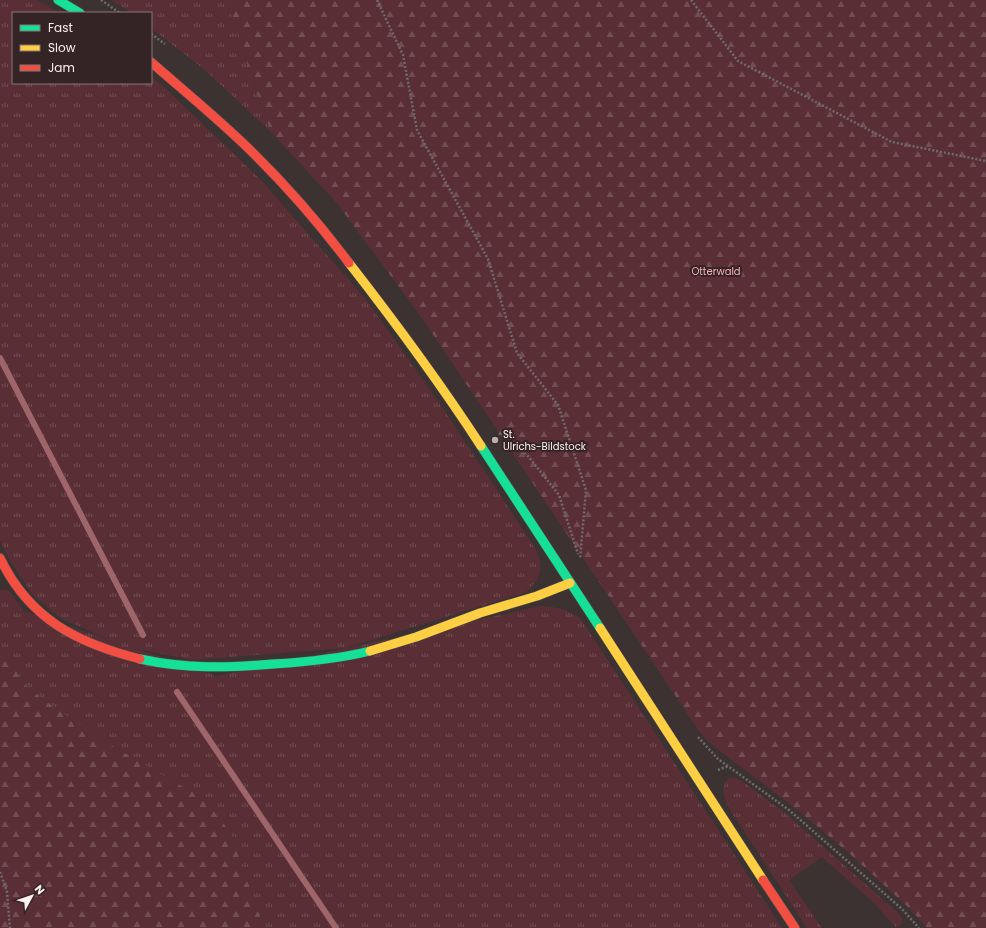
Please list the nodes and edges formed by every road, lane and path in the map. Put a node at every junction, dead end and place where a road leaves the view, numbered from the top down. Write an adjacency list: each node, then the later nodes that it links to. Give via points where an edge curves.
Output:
1 (58, 0): 5 (street)
2 (101, 0): 6 (path)
3 (377, 0): 10 (path, via 403,55 417,130 488,259 517,353 558,405 586,490)
4 (691, 0): 8 (path, via 738,61 892,142)
5 (78, 12)
6 (119, 12)
7 (152, 63): 11 (street, via 247,148 340,251 465,421)
8 (986, 161)
9 (0, 558): 11 (street, via 8,575 27,600 45,617 65,630 115,651 177,666 286,664 356,654 434,631)
10 (580, 560)
11 (570, 583): 15 (street)
12 (728, 766): 16 (path, via 789,810 902,909)
13 (0, 872): 14 (path, via 7,892)
14 (10, 928)
15 (795, 928)
16 (919, 928)

